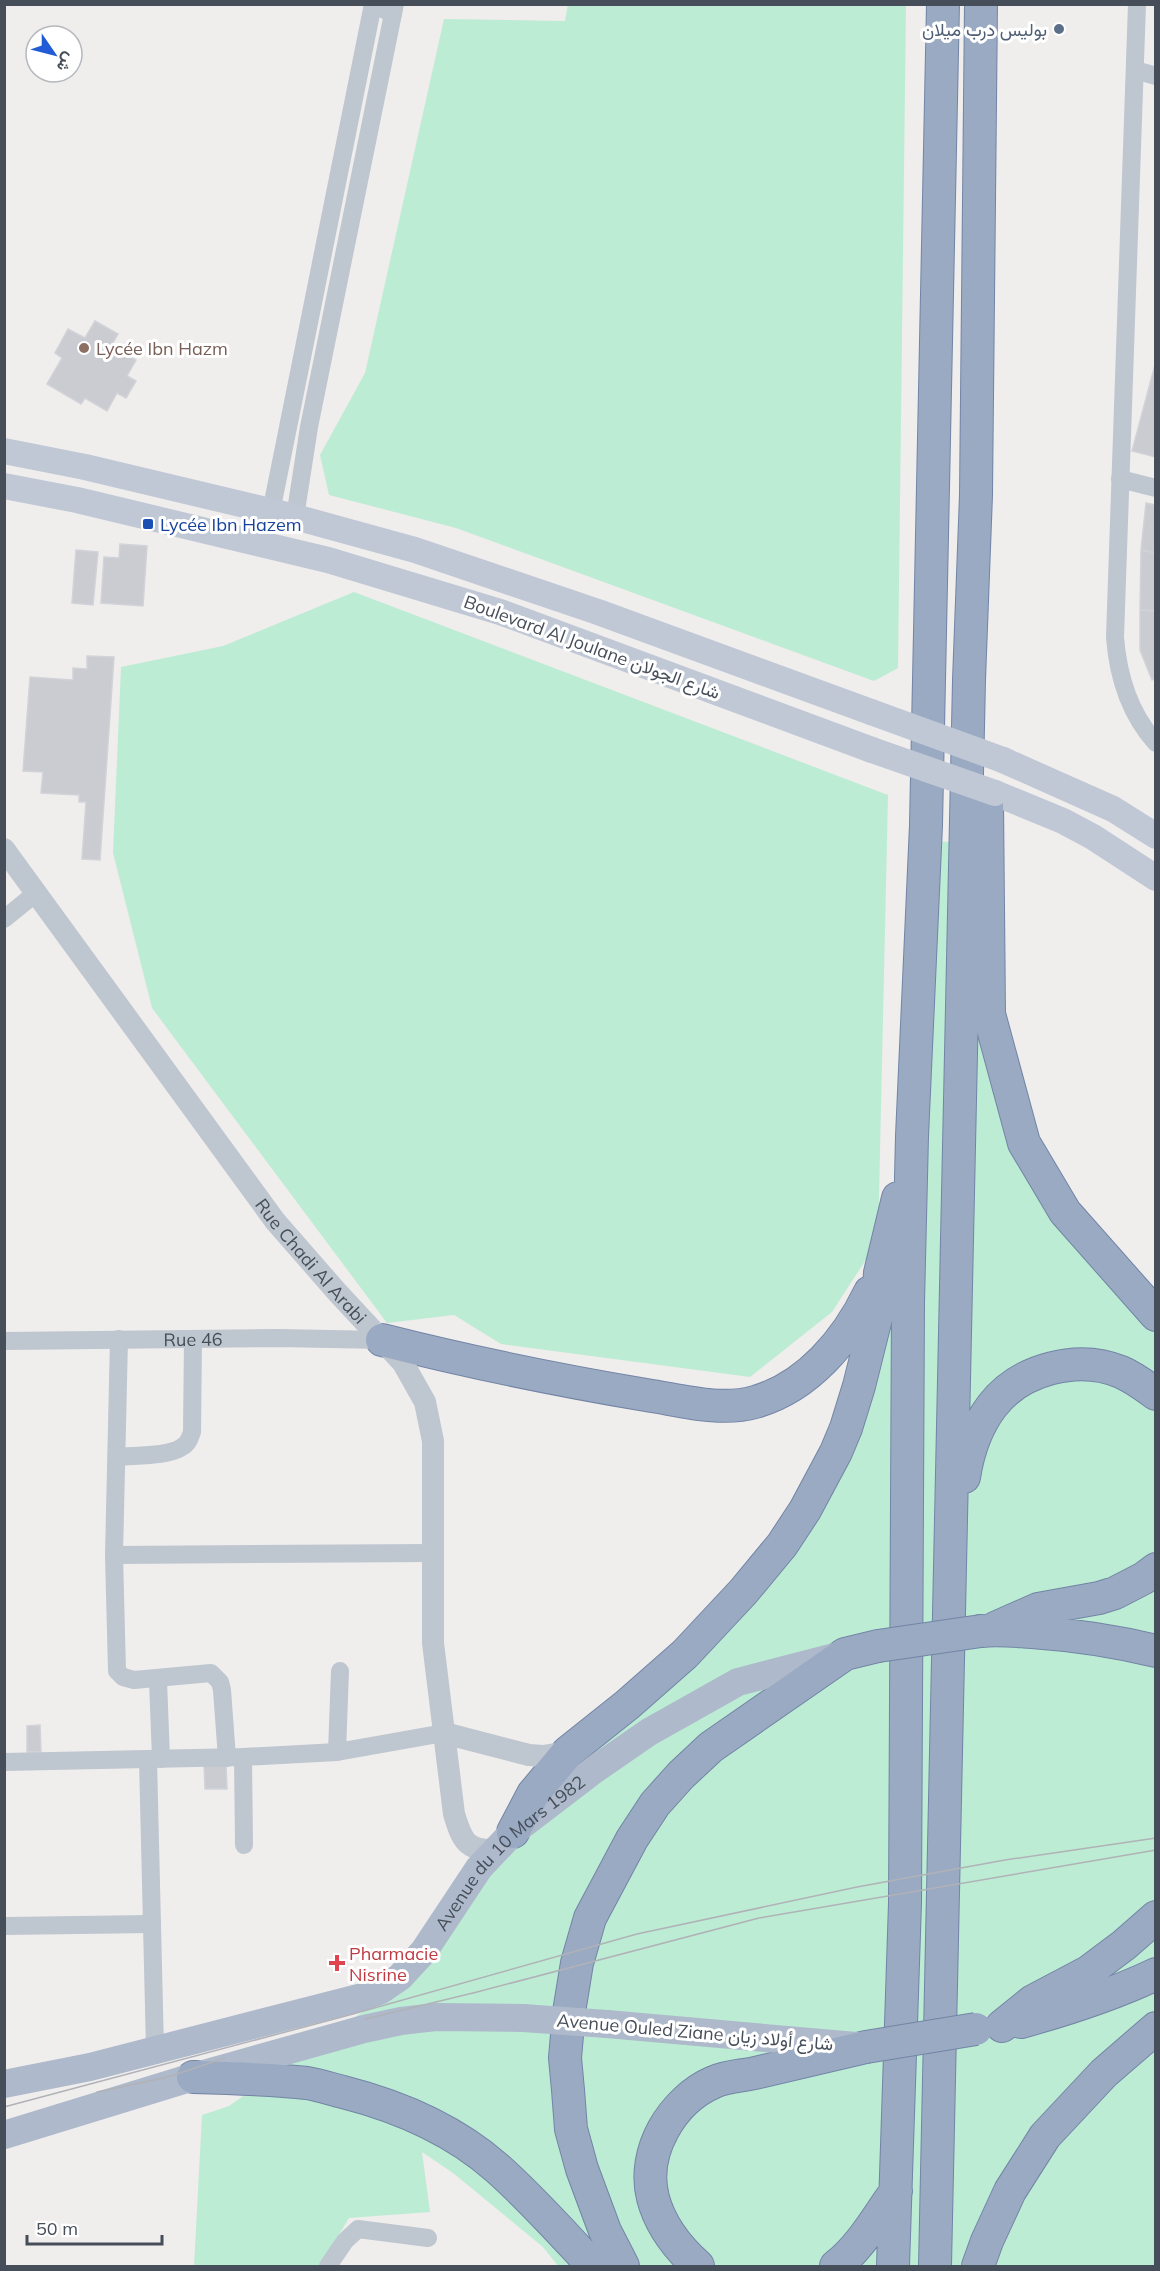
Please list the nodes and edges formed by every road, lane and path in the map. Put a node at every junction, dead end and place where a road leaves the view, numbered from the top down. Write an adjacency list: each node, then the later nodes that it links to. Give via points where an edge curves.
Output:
1 (372, 4): 5 (street); 13 (street)
2 (943, 4): 20 (highway, via 926,825)
3 (981, 4): 12 (highway)
4 (1137, 4): 6 (street)
5 (394, 9): 13 (street, via 309,427)
6 (1135, 70): 7 (street); 9 (street)
7 (1155, 76)
8 (4, 451): 13 (main road, Boulevard Al Joulane شارع الجولان)
9 (1120, 479): 11 (street); 14 (street, via 1116,655 1128,700)
10 (4, 486): 17 (main road, Boulevard Al Joulane شارع الجولان, bridge, via 328,560 500,612 995,793 1083,832)
11 (1155, 488)
12 (976, 495): 22 (highway, via 984,566 989,1014 1024,1143 1065,1212); 29 (highway)
13 (283, 514): 15 (main road, Boulevard Al Joulane شارع الجولان, bridge, via 415,550 511,582 1003,760 1113,808)
14 (1155, 743)
15 (1155, 836)
16 (4, 849): 18 (street, Rue Chadi Al Arabi)
17 (1155, 878)
18 (36, 893): 19 (street); 25 (street, Rue Chadi Al Arabi, via 275,1221)
19 (4, 919)
20 (912, 1136): 21 (highway); 57 (highway, via 905,1904)
21 (880, 1272): 25 (highway, via 858,1318 830,1354 789,1386 752,1403 709,1405 617,1390 469,1362); 40 (highway, via 877,1314 852,1411 806,1510 743,1592 685,1654)
22 (1150, 1311)
23 (119, 1339): 24 (street, Rue 46); 26 (street, Rue 46); 28 (street)
24 (193, 1339): 25 (street, Rue 46); 28 (street, via 192,1431 188,1442 173,1452)
25 (382, 1340): 30 (street, Rue Chadi Al Arabi, via 416,1384 431,1424)
26 (4, 1341)
27 (1155, 1394): 29 (highway, via 1120,1371 1080,1365 1036,1372 1005,1392 992,1406 968,1453)
28 (117, 1457): 31 (street)
29 (950, 1552): 65 (highway)
30 (433, 1553): 31 (street); 38 (street, Rue Chadi Al Arabi, via 433,1643)
31 (114, 1555): 37 (street, via 117,1671 134,1680)
32 (1155, 1569): 33 (highway, via 1115,1593 1038,1609)
33 (987, 1630): 34 (highway, via 1110,1640); 35 (highway, Avenue du 10 Mars 1982, bridge)
34 (1155, 1650)
35 (845, 1654): 44 (main road, Avenue du 10 Mars 1982, via 738,1682 649,1732); 61 (highway, via 711,1747 681,1775 655,1804 632,1839 590,1918 577,1963 565,2058 572,2129 582,2169)
36 (340, 1671): 39 (street)
37 (158, 1680): 41 (street, via 205,1672 216,1677); 42 (street)
38 (444, 1733): 39 (street); 40 (street, via 529,1755); 44 (street, Rue Chadi Al Arabi, via 459,1831 474,1848)
39 (338, 1752): 41 (street)
40 (568, 1752): 44 (highway, via 533,1794)
41 (235, 1757): 42 (street); 45 (street)
42 (154, 1759): 43 (street); 47 (street)
43 (4, 1762)
44 (504, 1841): 53 (main road, Avenue du 10 Mars 1982, via 464,1890 424,1951 400,1977 381,1990)
45 (244, 1845)
46 (1155, 1917): 50 (highway, via 1088,1972)
47 (152, 1924): 48 (street); 53 (street)
48 (4, 1926)
49 (1155, 1974): 50 (highway, via 1122,1991 1080,2005)
50 (989, 2028): 52 (highway, bridge)
51 (1155, 2028): 66 (highway, via 1104,2073 1045,2136 1010,2191)
52 (866, 2047): 54 (main road, Avenue Ouled Ziane شارع أولاد زيان, bridge, via 523,2018 436,2017 364,2029); 62 (highway, via 715,2082 680,2104 657,2143 651,2168 653,2198 676,2245)
53 (155, 2050): 55 (main road, Avenue du 10 Mars 1982)
54 (194, 2077): 56 (main road); 60 (highway, via 310,2084 414,2115 458,2139 496,2167)
55 (4, 2084)
56 (4, 2135)
57 (896, 2191): 63 (highway, via 866,2236); 64 (highway)
58 (428, 2238): 59 (street, via 358,2229)
59 (328, 2266)
60 (593, 2266)
61 (623, 2266)
62 (698, 2266)
63 (836, 2266)
64 (893, 2266)
65 (935, 2266)
66 (978, 2266)

